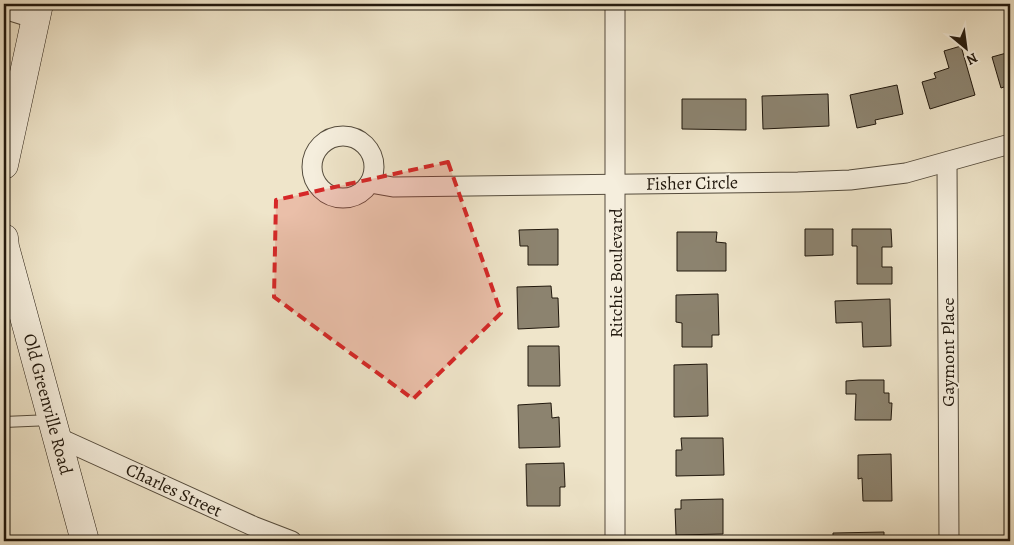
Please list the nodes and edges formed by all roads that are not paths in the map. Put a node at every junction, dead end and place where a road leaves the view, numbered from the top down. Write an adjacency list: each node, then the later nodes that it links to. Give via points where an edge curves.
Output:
1 (616, 4): 8 (street, Ritchie Boulevard)
2 (4, 9): 3 (street)
3 (38, 12): 6 (main road)
4 (1010, 144): 5 (street, Fisher Circle)
5 (947, 162): 8 (street, Fisher Circle, via 850,180); 15 (street, Gaymont Place)
6 (4, 165)
7 (370, 183): 8 (street, Fisher Circle, via 393,187)
8 (616, 184): 14 (street, Ritchie Boulevard)
9 (4, 238): 11 (main road, Old Greenville Road)
10 (4, 422): 11 (lane)
11 (55, 428): 12 (main road, Old Greenville Road); 13 (street, Charles Street, via 253,526)
12 (85, 541)
13 (292, 541)
14 (615, 541)
15 (949, 541)

